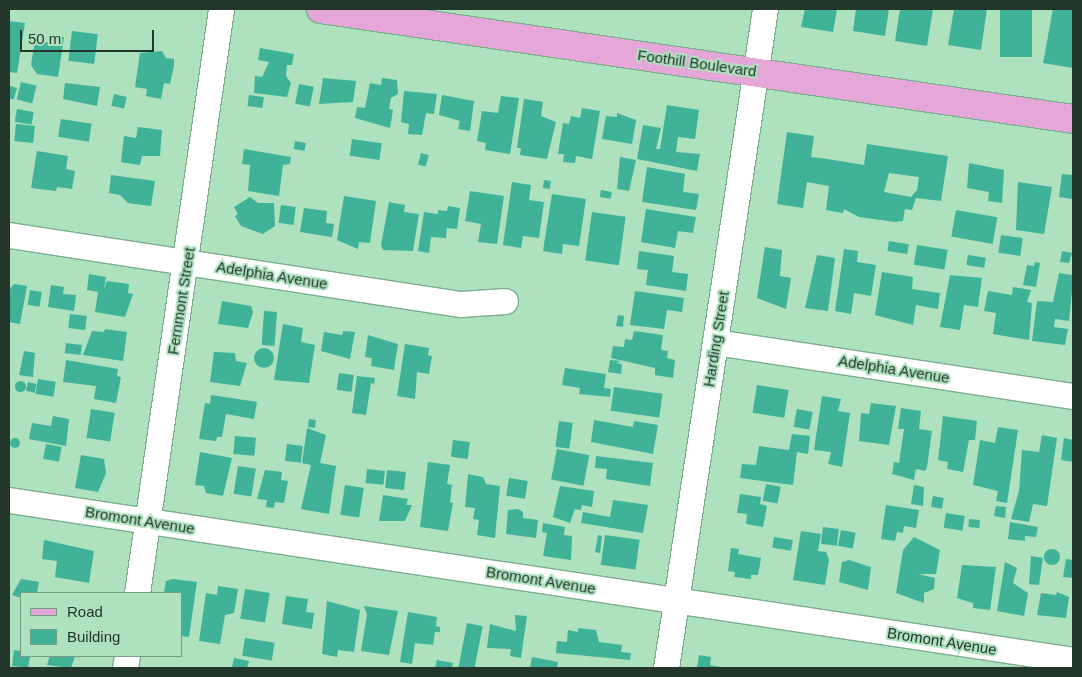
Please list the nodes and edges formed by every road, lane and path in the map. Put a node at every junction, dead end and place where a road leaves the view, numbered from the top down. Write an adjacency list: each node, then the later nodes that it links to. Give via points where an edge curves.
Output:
1 (221, 9): 7 (street, Fernmont Street)
2 (321, 9): 4 (main road, Foothill Boulevard)
3 (765, 9): 4 (street, Harding Street)
4 (756, 72): 5 (main road, Foothill Boulevard); 9 (street, Harding Street)
5 (1073, 119)
6 (9, 235): 7 (street, Adelphia Avenue)
7 (187, 262): 8 (street, Adelphia Avenue, via 461,304); 12 (street, Fernmont Street)
8 (506, 301)
9 (715, 342): 10 (street, Adelphia Avenue); 14 (street, Harding Street)
10 (1073, 396)
11 (9, 500): 12 (street, Bromont Avenue)
12 (148, 521): 13 (street, Fernmont Street); 14 (street, Bromont Avenue)
13 (137, 592)
14 (676, 601): 15 (street, Bromont Avenue); 16 (street, Harding Street)
15 (1073, 660)
16 (666, 668)

